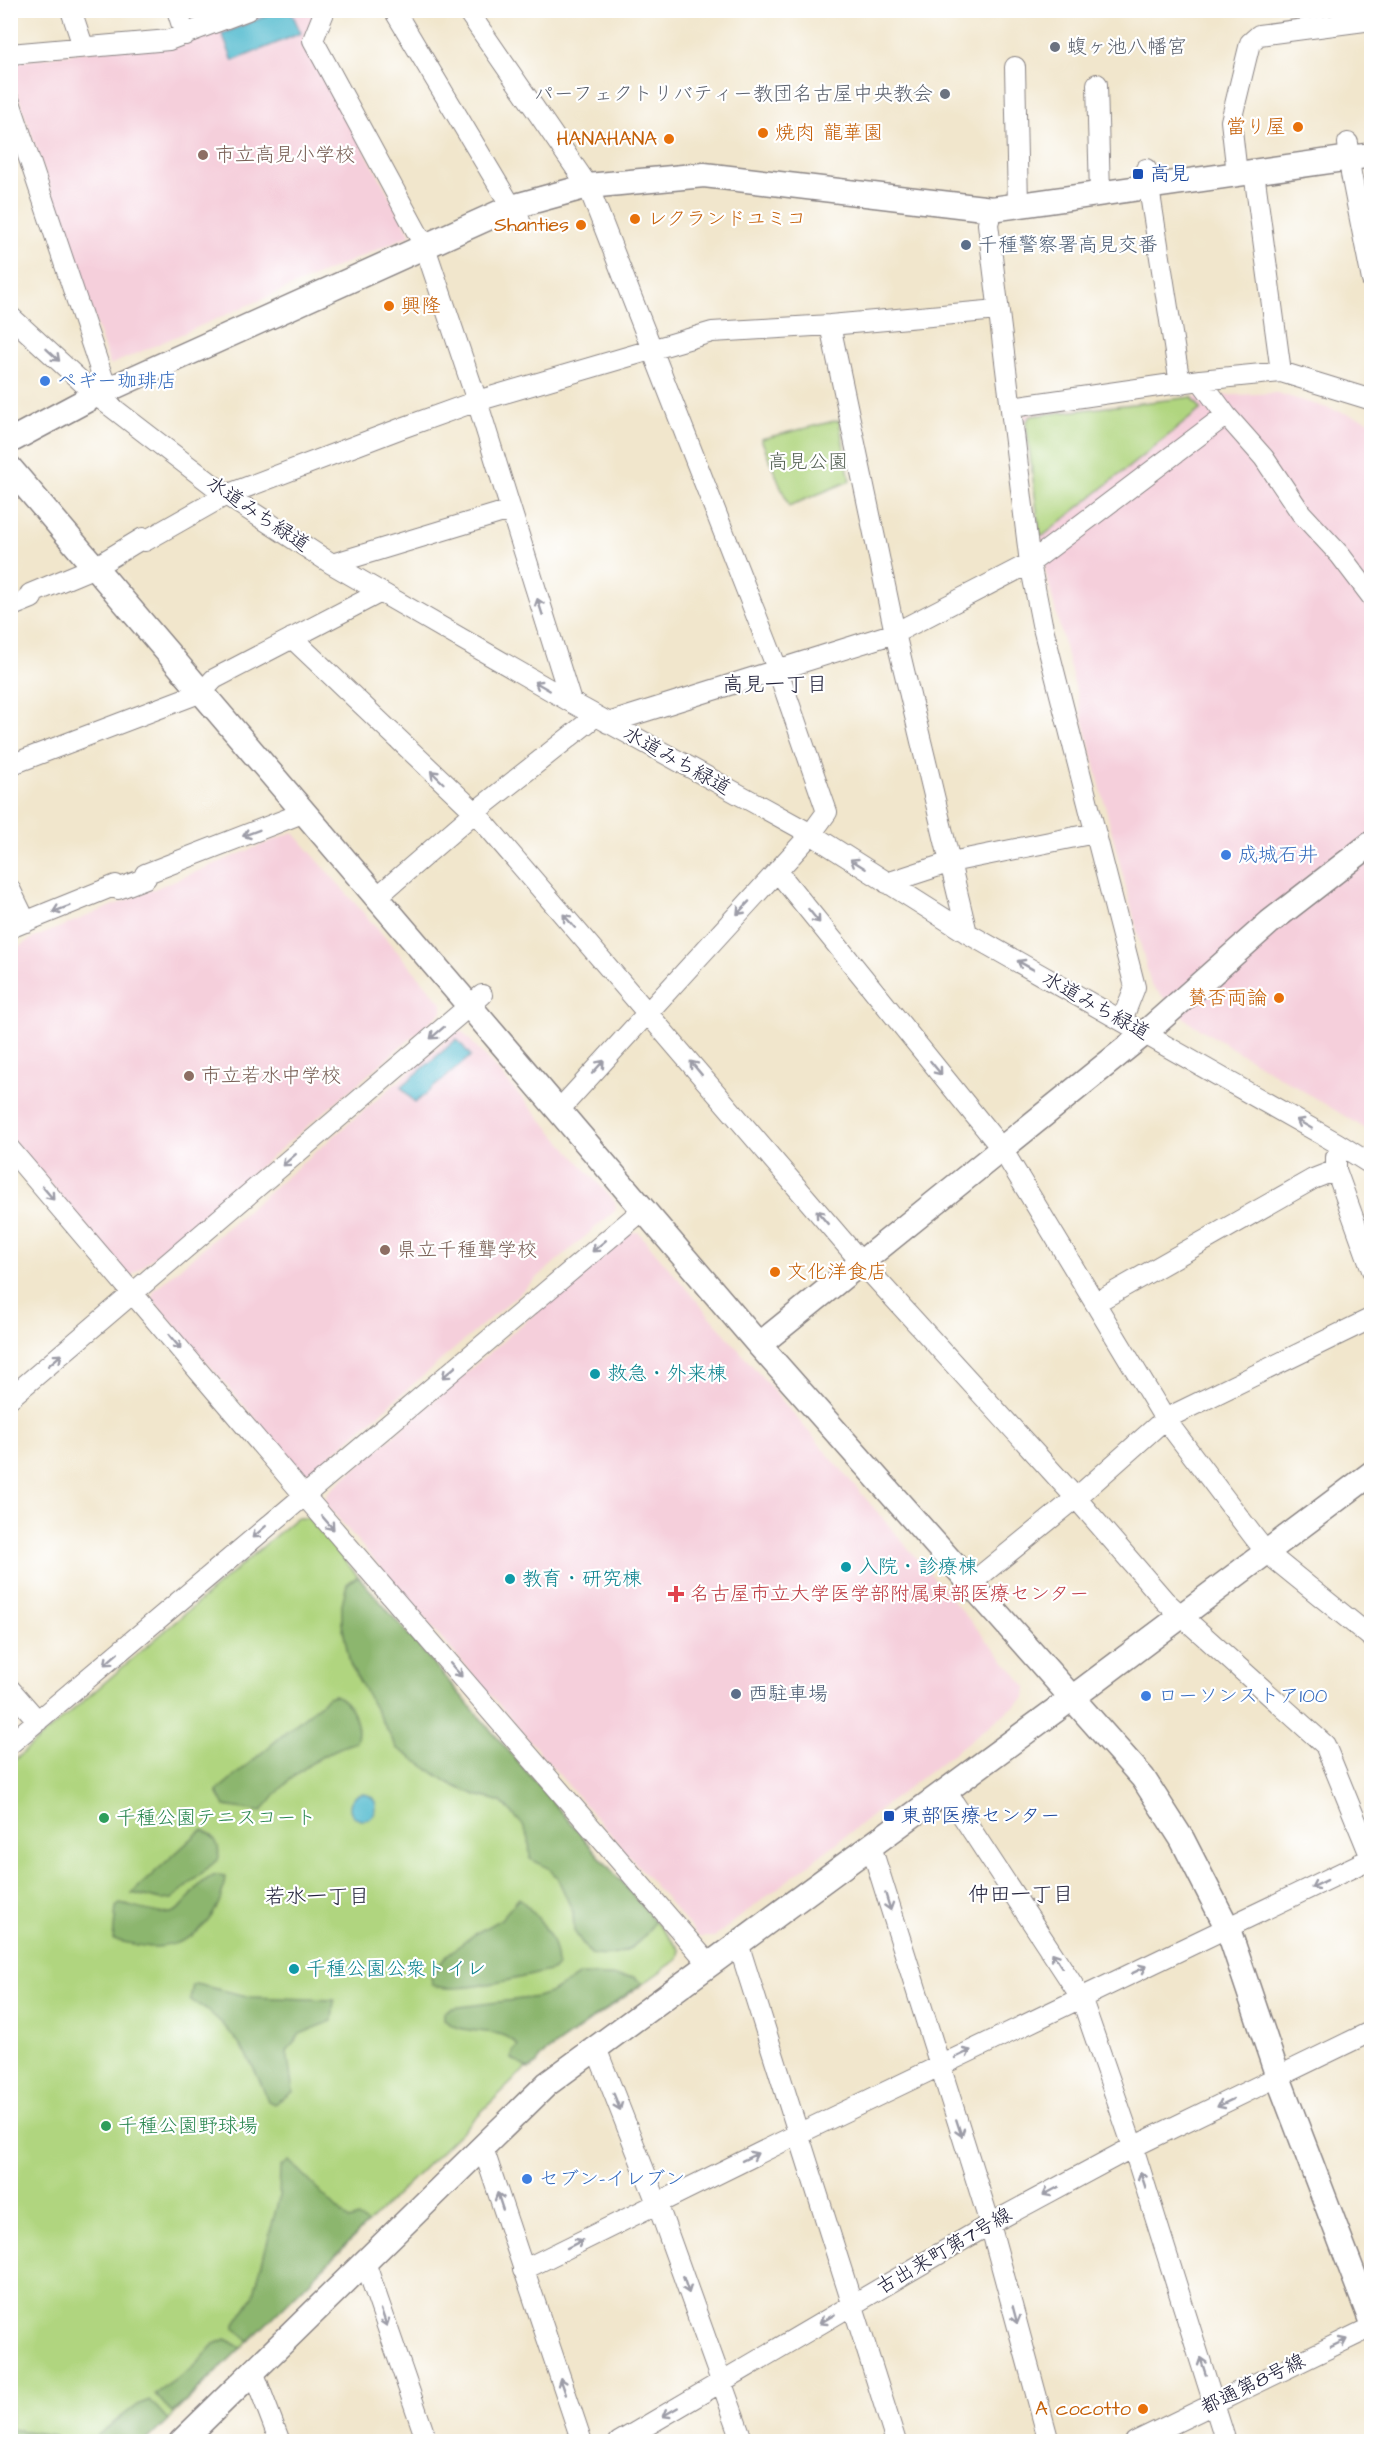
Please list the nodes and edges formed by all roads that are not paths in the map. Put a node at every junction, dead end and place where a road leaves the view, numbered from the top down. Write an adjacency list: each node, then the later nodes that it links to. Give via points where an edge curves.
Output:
1 (71, 10): 10 (street)
2 (177, 10): 9 (street)
3 (248, 10): 9 (street)
4 (325, 10): 23 (street, via 313,40)
5 (394, 10): 22 (street)
6 (466, 10): 18 (street)
7 (1336, 18): 8 (street); 16 (street, via 1260,35 1250,43 1231,121)
8 (1371, 20)
9 (185, 35): 10 (street, via 168,40)
10 (83, 46): 11 (street)
11 (10, 54)
12 (1015, 67): 20 (street)
13 (1097, 84): 19 (street)
14 (10, 102): 31 (street, via 103,378)
15 (1357, 152): 16 (street); 24 (street, via 1351,174)
16 (1245, 173): 17 (street); 29 (street)
17 (1148, 178): 19 (street); 30 (street)
18 (588, 186): 21 (street, via 704,175); 22 (street); 28 (street)
19 (1100, 194): 20 (street)
20 (1018, 205): 21 (street)
21 (992, 209): 25 (street, via 988,224)
22 (516, 214): 23 (street)
23 (425, 246): 31 (street); 33 (street)
24 (1371, 279)
25 (998, 310): 27 (street); 34 (street)
26 (10, 316): 31 (street, 水道みち緑道, one-way to 31)
27 (830, 325): 28 (street, via 712,332); 46 (street)
28 (651, 351): 33 (street); 48 (street)
29 (1281, 372): 30 (street); 32 (street)
30 (1190, 382): 34 (street); 35 (street)
31 (96, 395): 36 (street); 38 (street, 水道みち緑道)
32 (1371, 400)
33 (477, 401): 38 (street); 39 (street)
34 (1012, 407): 40 (street)
35 (1226, 415): 40 (street); 44 (street)
36 (10, 441)
37 (10, 468): 42 (street)
38 (226, 495): 41 (street, 水道みち緑道); 42 (street)
39 (510, 510): 41 (street); 50 (street, one-way to 39)
40 (1030, 563): 46 (street); 55 (street)
41 (332, 564): 43 (street, 水道みち緑道)
42 (95, 567): 45 (street, via 30,594 32,598); 49 (street)
43 (380, 593): 47 (street); 50 (street, 水道みち緑道, one-way to 43)
44 (1371, 597)
45 (10, 607)
46 (895, 633): 48 (street); 58 (street)
47 (292, 638): 49 (street, via 214,679); 54 (street, one-way to 47)
48 (778, 671): 51 (street); 56 (street, via 827,812)
49 (202, 692): 52 (street); 53 (street)
50 (571, 702): 51 (street, 水道みち緑道)
51 (602, 720): 54 (street); 56 (street, 水道みち緑道)
52 (10, 765)
53 (305, 812): 62 (street); 63 (street, one-way to 63, via 145,874 146,878 137,882 118,889 116,885)
54 (475, 812): 62 (street); 66 (street, one-way to 54)
55 (1095, 833): 58 (street); 67 (street, via 1135,987)
56 (811, 834): 59 (street); 60 (street, 水道みち緑道, one-way to 56)
57 (1371, 843): 68 (street, via 1270,922)
58 (951, 862): 60 (street); 64 (street)
59 (777, 871): 66 (street, one-way to 66); 72 (street, one-way to 72)
60 (887, 882): 64 (street, 水道みち緑道)
61 (10, 889): 63 (street)
62 (377, 897): 65 (street)
63 (18, 925)
64 (967, 933): 67 (street, 水道みち緑道, one-way to 64)
65 (475, 1001): 69 (street); 78 (street, one-way to 78)
66 (647, 1011): 69 (street, one-way to 66); 76 (street, one-way to 66)
67 (1122, 1020): 68 (street, 水道みち緑道)
68 (1145, 1033): 70 (street, 水道みち緑道, one-way to 68); 72 (street)
69 (559, 1110): 75 (street)
70 (1337, 1143): 73 (street, 水道みち緑道); 74 (street)
71 (10, 1149): 78 (street, one-way to 78)
72 (1002, 1149): 76 (street); 79 (street)
73 (1368, 1159)
74 (1336, 1170): 77 (street); 79 (street, via 1313,1179)
75 (644, 1209): 81 (street); 85 (street, one-way to 85)
76 (860, 1262): 81 (street); 86 (street)
77 (1371, 1270)
78 (134, 1294): 82 (street, one-way to 78); 85 (street, one-way to 85)
79 (1095, 1303): 83 (street)
80 (1371, 1318): 83 (street)
81 (759, 1345): 88 (street)
82 (10, 1398)
83 (1166, 1419): 86 (street); 87 (street)
84 (1371, 1473): 87 (street)
85 (303, 1494): 93 (street, one-way to 93); 100 (street, one-way to 100)
86 (1076, 1498): 88 (street); 89 (street)
87 (1266, 1552): 89 (street); 90 (street)
88 (969, 1585): 92 (street)
89 (1181, 1617): 92 (street); 97 (street, via 1325,1745)
90 (1371, 1638)
91 (10, 1689): 93 (street)
92 (1072, 1698): 95 (street); 98 (street, via 1143,1778 1182,1839)
93 (38, 1721): 94 (street)
94 (10, 1744)
95 (946, 1791): 96 (street); 101 (street, one-way to 95)
96 (871, 1846): 99 (street); 104 (street, one-way to 104)
97 (1371, 1859): 98 (street, one-way to 98)
98 (1228, 1929): 101 (street, one-way to 98); 105 (street)
99 (738, 1943): 100 (street); 106 (street)
100 (709, 1964): 103 (street)
101 (1081, 1997): 104 (street, one-way to 101); 107 (street)
102 (1371, 2031): 105 (street, 古出来町第7号線)
103 (596, 2048): 108 (street, via 547,2084); 109 (street, one-way to 109)
104 (939, 2066): 106 (street); 110 (street, one-way to 110)
105 (1278, 2077): 107 (street, 古出来町第7号線, one-way to 107); 114 (street)
106 (796, 2135): 109 (street, one-way to 106); 113 (street)
107 (1133, 2147): 110 (street, 古出来町第7号線, one-way to 110); 117 (street, one-way to 107)
108 (483, 2148): 111 (street); 112 (street, one-way to 108)
109 (657, 2203): 112 (street, one-way to 109); 116 (street, one-way to 116)
110 (990, 2224): 113 (street, 古出来町第7号線); 125 (street, one-way to 125)
111 (365, 2262): 115 (street); 120 (street, one-way to 120)
112 (523, 2270): 121 (street, one-way to 112)
113 (852, 2304): 116 (street, 古出来町第7号線, one-way to 116); 124 (street)
114 (1371, 2325): 117 (street, 都通第8号線, one-way to 114)
115 (253, 2371): 118 (street); 119 (street)
116 (720, 2383): 122 (street, 古出来町第7号線, one-way to 122); 123 (street)
117 (1215, 2403): 126 (street, 都通第8号線); 127 (street)
118 (181, 2442)
119 (280, 2442)
120 (427, 2442)
121 (582, 2442)
122 (619, 2442)
123 (743, 2442)
124 (896, 2442)
125 (1048, 2442)
126 (1136, 2442)
127 (1226, 2442)

